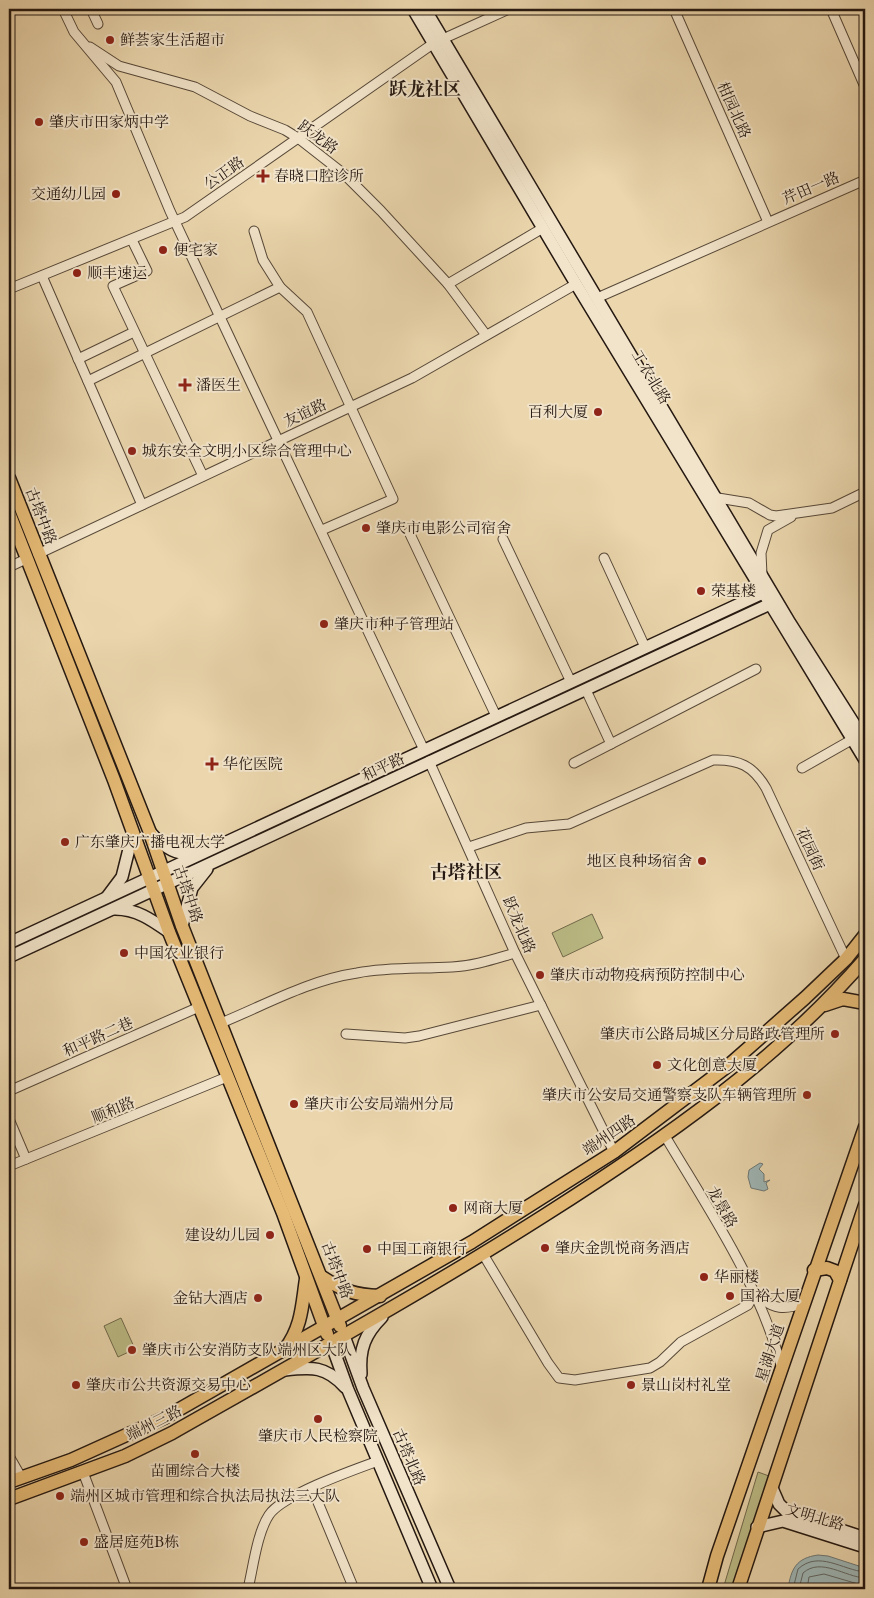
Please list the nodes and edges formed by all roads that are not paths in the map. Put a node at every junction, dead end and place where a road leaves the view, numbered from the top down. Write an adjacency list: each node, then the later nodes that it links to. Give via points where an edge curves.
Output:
1 (64, 9): 9 (street)
2 (91, 9): 8 (street)
3 (413, 9): 10 (main road, 工农北路)
4 (425, 9): 10 (main road, 工农北路)
5 (509, 9): 10 (street, 公正路)
6 (674, 9): 15 (street, 柑园北路)
7 (831, 9): 11 (street)
8 (98, 24)
9 (80, 40): 12 (street, 跃龙路, via 119,66 195,86); 14 (street, via 116,82)
10 (439, 41): 12 (street, 公正路); 16 (main road, 工农北路); 24 (main road, 工农北路)
11 (865, 88)
12 (298, 138): 14 (street, 公正路); 20 (street, 跃龙路, via 344,174)
13 (865, 180): 15 (street, 芹田一路)
14 (176, 222): 18 (street, 公正路); 25 (street)
15 (768, 222): 24 (street, 芹田一路)
16 (544, 228): 20 (street); 21 (main road, 工农北路)
17 (254, 231): 22 (street, via 264,260)
18 (132, 240): 19 (street, 公正路); 26 (street, via 147,271 113,286)
19 (42, 276): 23 (street, 公正路); 29 (street)
20 (448, 284): 27 (street, 跃龙路)
21 (576, 284): 27 (street, 友谊路); 48 (main road, 工农北路)
22 (280, 287): 25 (street); 31 (street, via 307,312)
23 (9, 289)
24 (596, 298): 36 (main road, 工农北路)
25 (221, 316): 28 (street); 32 (street)
26 (134, 332): 28 (street); 29 (street)
27 (486, 335): 31 (street, 友谊路, via 412,378)
28 (143, 354): 30 (street); 33 (street)
29 (78, 359): 30 (street)
30 (88, 381): 37 (street)
31 (352, 406): 32 (street, 友谊路); 40 (street, via 393,499)
32 (280, 440): 33 (street, 友谊路); 40 (street)
33 (203, 476): 37 (street, 友谊路)
34 (9, 478): 43 (main road, 古塔中路)
35 (865, 492): 39 (street, via 832,508)
36 (718, 498): 39 (street, via 749,503 770,515); 47 (main road, 工农北路)
37 (142, 505): 43 (street, 友谊路)
38 (9, 514): 45 (main road, 古塔中路)
39 (795, 515): 47 (street, via 768,530 762,553)
40 (322, 530): 58 (street)
41 (409, 532): 54 (street)
42 (503, 539): 52 (street)
43 (38, 554): 63 (main road, 古塔中路)
44 (604, 558): 50 (street)
45 (26, 559): 46 (street); 64 (main road, 古塔中路)
46 (9, 568)
47 (762, 575): 56 (main road, 工农北路)
48 (763, 593): 49 (main road, 工农北路); 50 (main road, 和平路)
49 (770, 604): 53 (main road, 和平路); 55 (main road, 工农北路)
50 (645, 647): 52 (main road, 和平路)
51 (756, 669): 57 (street)
52 (571, 682): 54 (main road, 和平路)
53 (586, 690): 57 (street); 60 (main road, 和平路)
54 (496, 716): 58 (main road, 和平路)
55 (852, 739): 59 (main road, 工农北路); 62 (street)
56 (865, 742)
57 (611, 744): 61 (street)
58 (424, 750): 68 (main road, 和平路)
59 (865, 760)
60 (429, 762): 67 (street, 跃龙北路); 68 (main road, 和平路)
61 (574, 763)
62 (802, 768)
63 (126, 774): 64 (main road); 65 (main road, 古塔中路)
64 (114, 780): 66 (main road, 古塔中路)
65 (149, 830): 68 (main road, via 173,851); 69 (main road, 古塔中路)
66 (133, 833): 70 (main road, 古塔中路); 71 (main road, via 122,877)
67 (469, 847): 77 (street, 跃龙北路); 79 (street, 花园街, via 526,828 569,824 713,760 736,760 752,769 766,788)
68 (214, 856): 69 (main road, 和平路); 73 (main road, via 196,881)
69 (165, 879): 70 (main road, 和平路); 73 (main road, 古塔中路)
70 (152, 885): 71 (main road, 和平路); 72 (main road, 和平路); 74 (main road, 古塔中路)
71 (105, 899): 76 (main road, 和平路)
72 (111, 910): 74 (main road, via 130,910 141,914); 78 (main road, 和平路)
73 (182, 926): 85 (main road, 古塔中路)
74 (169, 932): 84 (main road, 古塔中路)
75 (865, 935): 79 (main road, 端州四路)
76 (9, 944)
77 (515, 952): 82 (street, 跃龙北路); 85 (street, via 453,967 381,969 340,976 305,987)
78 (9, 957)
79 (846, 959): 92 (main road, 端州四路, via 729,1065)
80 (865, 959): 83 (main road)
81 (865, 1003): 83 (main road, via 843,999)
82 (541, 1005): 86 (street, via 405,1038); 92 (street, 跃龙北路)
83 (822, 1006): 91 (main road, via 739,1078)
84 (199, 1007): 87 (main road, 古塔中路); 88 (street, 和平路二巷)
85 (221, 1023): 97 (main road, 古塔中路)
86 (346, 1034)
87 (227, 1077): 93 (street, 顺和路); 97 (main road, 古塔中路)
88 (9, 1091)
89 (9, 1120): 93 (street)
90 (865, 1127): 100 (main road, 星湖大道)
91 (665, 1136): 98 (main road); 104 (street, 龙景路)
92 (614, 1152): 96 (main road, 端州四路)
93 (26, 1159): 94 (street, 顺和路)
94 (9, 1166)
95 (865, 1204): 103 (main road)
96 (524, 1209): 98 (main road); 105 (main road, 端州四路)
97 (289, 1210): 101 (main road, 古塔中路); 102 (main road, 古塔中路)
98 (533, 1223): 99 (main road)
99 (483, 1254): 104 (street, via 559,1378 576,1380 650,1368 681,1342 748,1304); 107 (main road)
100 (814, 1270): 103 (main road, via 826,1268 835,1271); 106 (main road, 星湖大道)
101 (306, 1276): 109 (main road, 古塔中路); 112 (main road, via 301,1320)
102 (322, 1277): 105 (main road, via 359,1296); 108 (main road, 古塔中路)
103 (840, 1280): 123 (main road)
104 (755, 1292): 106 (street, via 775,1307 793,1307); 114 (street, via 775,1342)
105 (380, 1296): 108 (main road, 端州四路)
106 (803, 1303): 114 (main road, 星湖大道)
107 (388, 1310): 110 (main road); 115 (main road, via 371,1328 362,1344)
108 (338, 1320): 109 (main road, 端州四路); 110 (main road, 古塔中路)
109 (325, 1328): 111 (main road, 古塔中路); 112 (main road, 端州三路)
110 (344, 1336): 111 (main road, 端州三路); 115 (main road, 古塔北路)
111 (331, 1343): 113 (main road, 端州三路); 116 (main road, 古塔北路)
112 (283, 1352): 120 (main road, 端州三路, via 139,1432)
113 (283, 1370): 116 (main road, via 306,1368 330,1372); 119 (main road, 端州三路, via 172,1433)
114 (782, 1370): 133 (main road, 星湖大道)
115 (362, 1388): 132 (main road, 古塔北路)
116 (348, 1390): 118 (main road, 古塔北路)
117 (9, 1456): 120 (street)
118 (378, 1461): 122 (street); 131 (main road, 古塔北路)
119 (83, 1472): 124 (main road, 端州三路); 128 (street)
120 (21, 1477): 121 (main road, 端州三路)
121 (9, 1482)
122 (312, 1488): 129 (street, via 286,1500 269,1515); 130 (street)
123 (772, 1488): 125 (main road); 126 (main road, 文明北路, via 779,1504 787,1512)
124 (9, 1499)
125 (758, 1527): 127 (main road, 文明北路, via 783,1521); 134 (main road)
126 (865, 1538)
127 (865, 1547)
128 (127, 1589)
129 (248, 1589)
130 (354, 1589)
131 (432, 1589)
132 (450, 1589)
133 (708, 1589)
134 (738, 1589)

